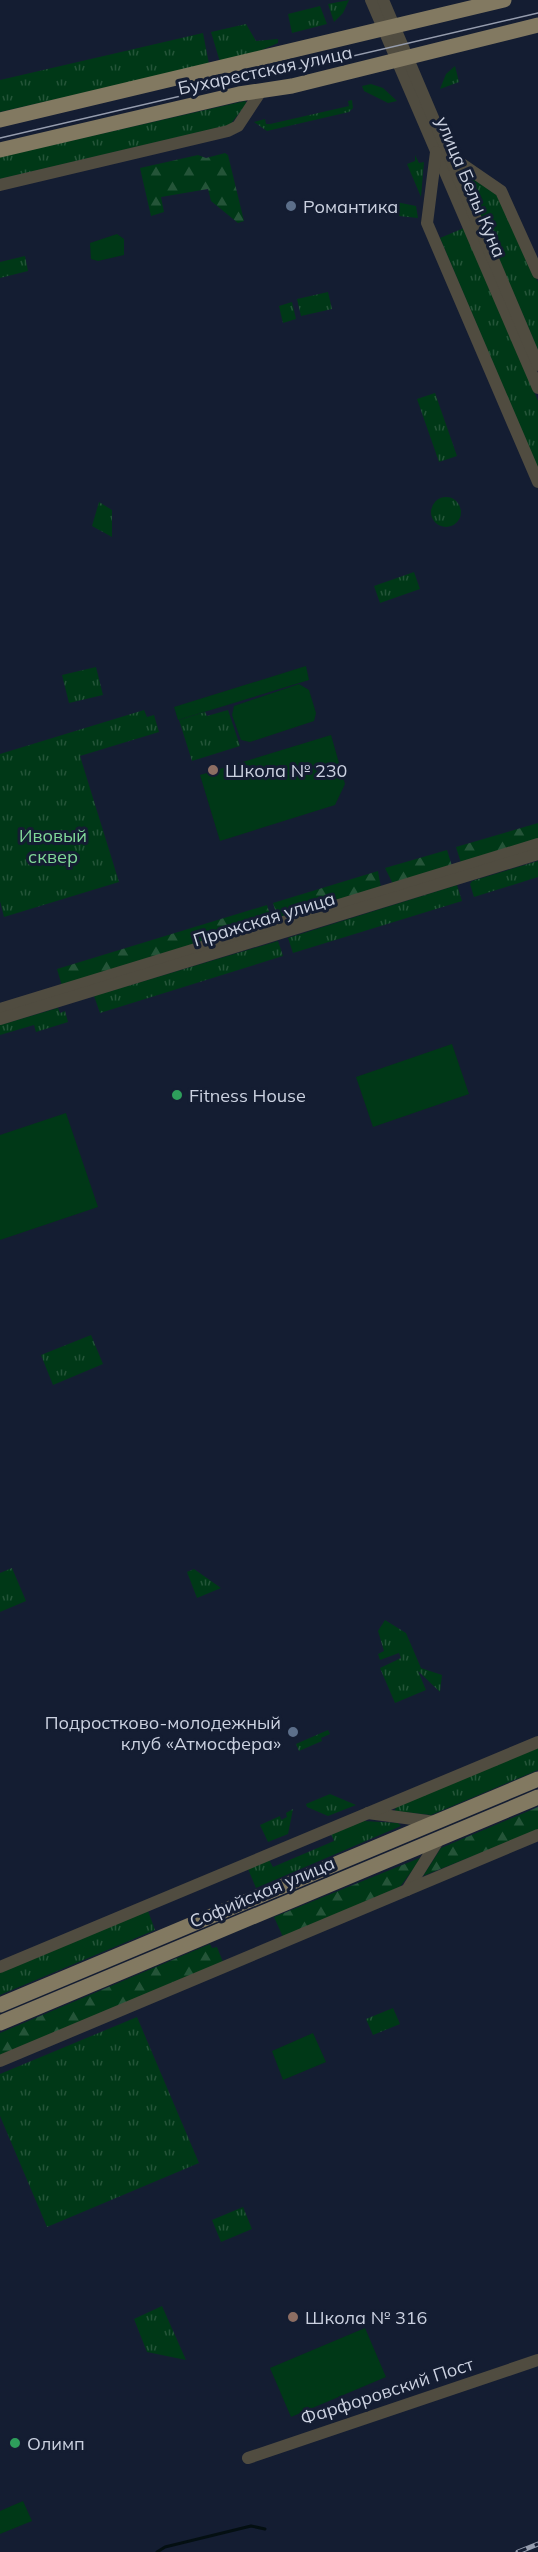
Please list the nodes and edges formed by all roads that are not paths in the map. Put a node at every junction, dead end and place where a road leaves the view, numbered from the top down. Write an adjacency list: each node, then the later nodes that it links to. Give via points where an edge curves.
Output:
1 (371, 0): 5 (street, улица Белы Куна)
2 (383, 0): 5 (street, улица Белы Куна)
3 (504, 0): 5 (main road, Бухарестская улица)
4 (538, 25): 6 (main road, Бухарестская улица)
5 (388, 28): 6 (street, улица Белы Куна); 8 (main road, Бухарестская улица)
6 (402, 60): 7 (main road, Бухарестская улица); 10 (street, улица Белы Куна)
7 (261, 91): 9 (main road, Бухарестская улица); 11 (street, via 238,126 228,131)
8 (0, 120)
9 (0, 150)
10 (442, 152): 12 (street, via 501,191); 13 (street, улица Белы Куна); 14 (street, улица Белы Куна); 15 (street, via 427,223)
11 (0, 184)
12 (538, 273)
13 (538, 365)
14 (538, 388)
15 (538, 482)
16 (538, 844): 18 (street, Пражская улица)
17 (538, 854): 19 (street, Пражская улица)
18 (0, 1009)
19 (0, 1019)
20 (538, 1742): 25 (street)
21 (538, 1779): 22 (main road, Софийская улица)
22 (513, 1790): 24 (main road); 26 (main road, Софийская улица)
23 (538, 1797): 24 (main road, Софийская улица)
24 (519, 1805): 28 (main road, Софийская улица)
25 (368, 1813): 26 (street); 30 (street)
26 (435, 1822): 31 (main road, Софийская улица)
27 (538, 1835): 29 (street)
28 (439, 1839): 29 (street); 32 (main road, Софийская улица)
29 (407, 1890): 33 (street)
30 (0, 1967)
31 (0, 2005)
32 (0, 2023)
33 (0, 2061)
34 (538, 2360): 35 (street, Фарфоровский Пост)
35 (248, 2458)

